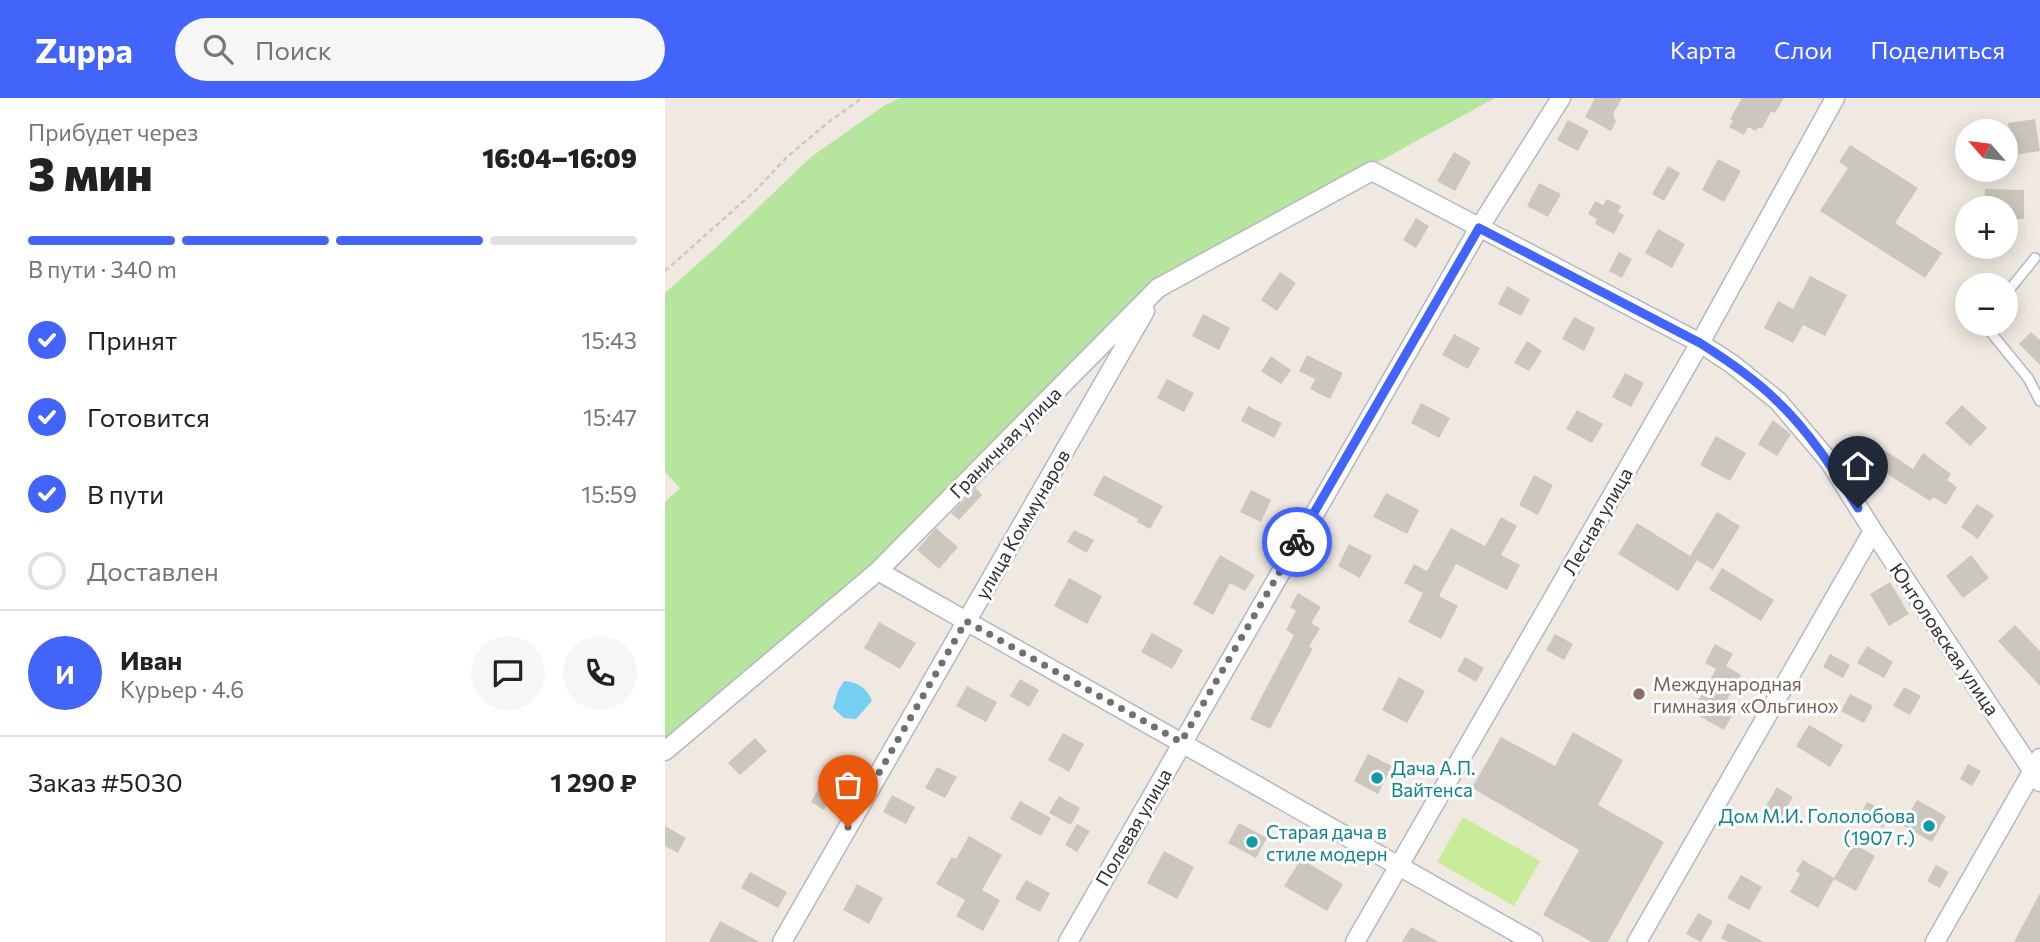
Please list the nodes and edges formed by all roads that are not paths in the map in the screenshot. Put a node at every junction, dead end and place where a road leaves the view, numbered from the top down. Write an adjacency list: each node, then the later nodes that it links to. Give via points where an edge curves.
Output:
1 (1561, 98): 4 (street, Полевая улица)
2 (1835, 98): 9 (street, Лесная улица)
3 (1372, 171): 4 (street, Юнтоловская улица); 7 (street, Граничная улица)
4 (1479, 228): 9 (street, Юнтоловская улица); 14 (street, Полевая улица)
5 (2035, 258): 6 (lane)
6 (2018, 279)
7 (1158, 288): 12 (street, Граничная улица); 13 (street, улица Коммунаров)
8 (1994, 336): 10 (lane, via 2028,378)
9 (1700, 343): 11 (street, Юнтоловская улица, via 1778,401 1829,461); 17 (street, Лесная улица)
10 (2040, 401)
11 (1873, 531): 16 (street, Юнтоловская улица); 22 (street)
12 (878, 571): 13 (street); 15 (street, Граничная улица)
13 (966, 621): 14 (street); 18 (street, улица Коммунаров)
14 (1181, 742): 17 (street); 19 (street, Полевая улица)
15 (665, 751)
16 (2038, 770): 23 (street)
17 (1399, 866): 20 (street, Лесная улица); 21 (street)
18 (782, 942)
19 (1068, 942)
20 (1355, 942)
21 (1534, 942)
22 (1637, 942)
23 (1935, 942)

